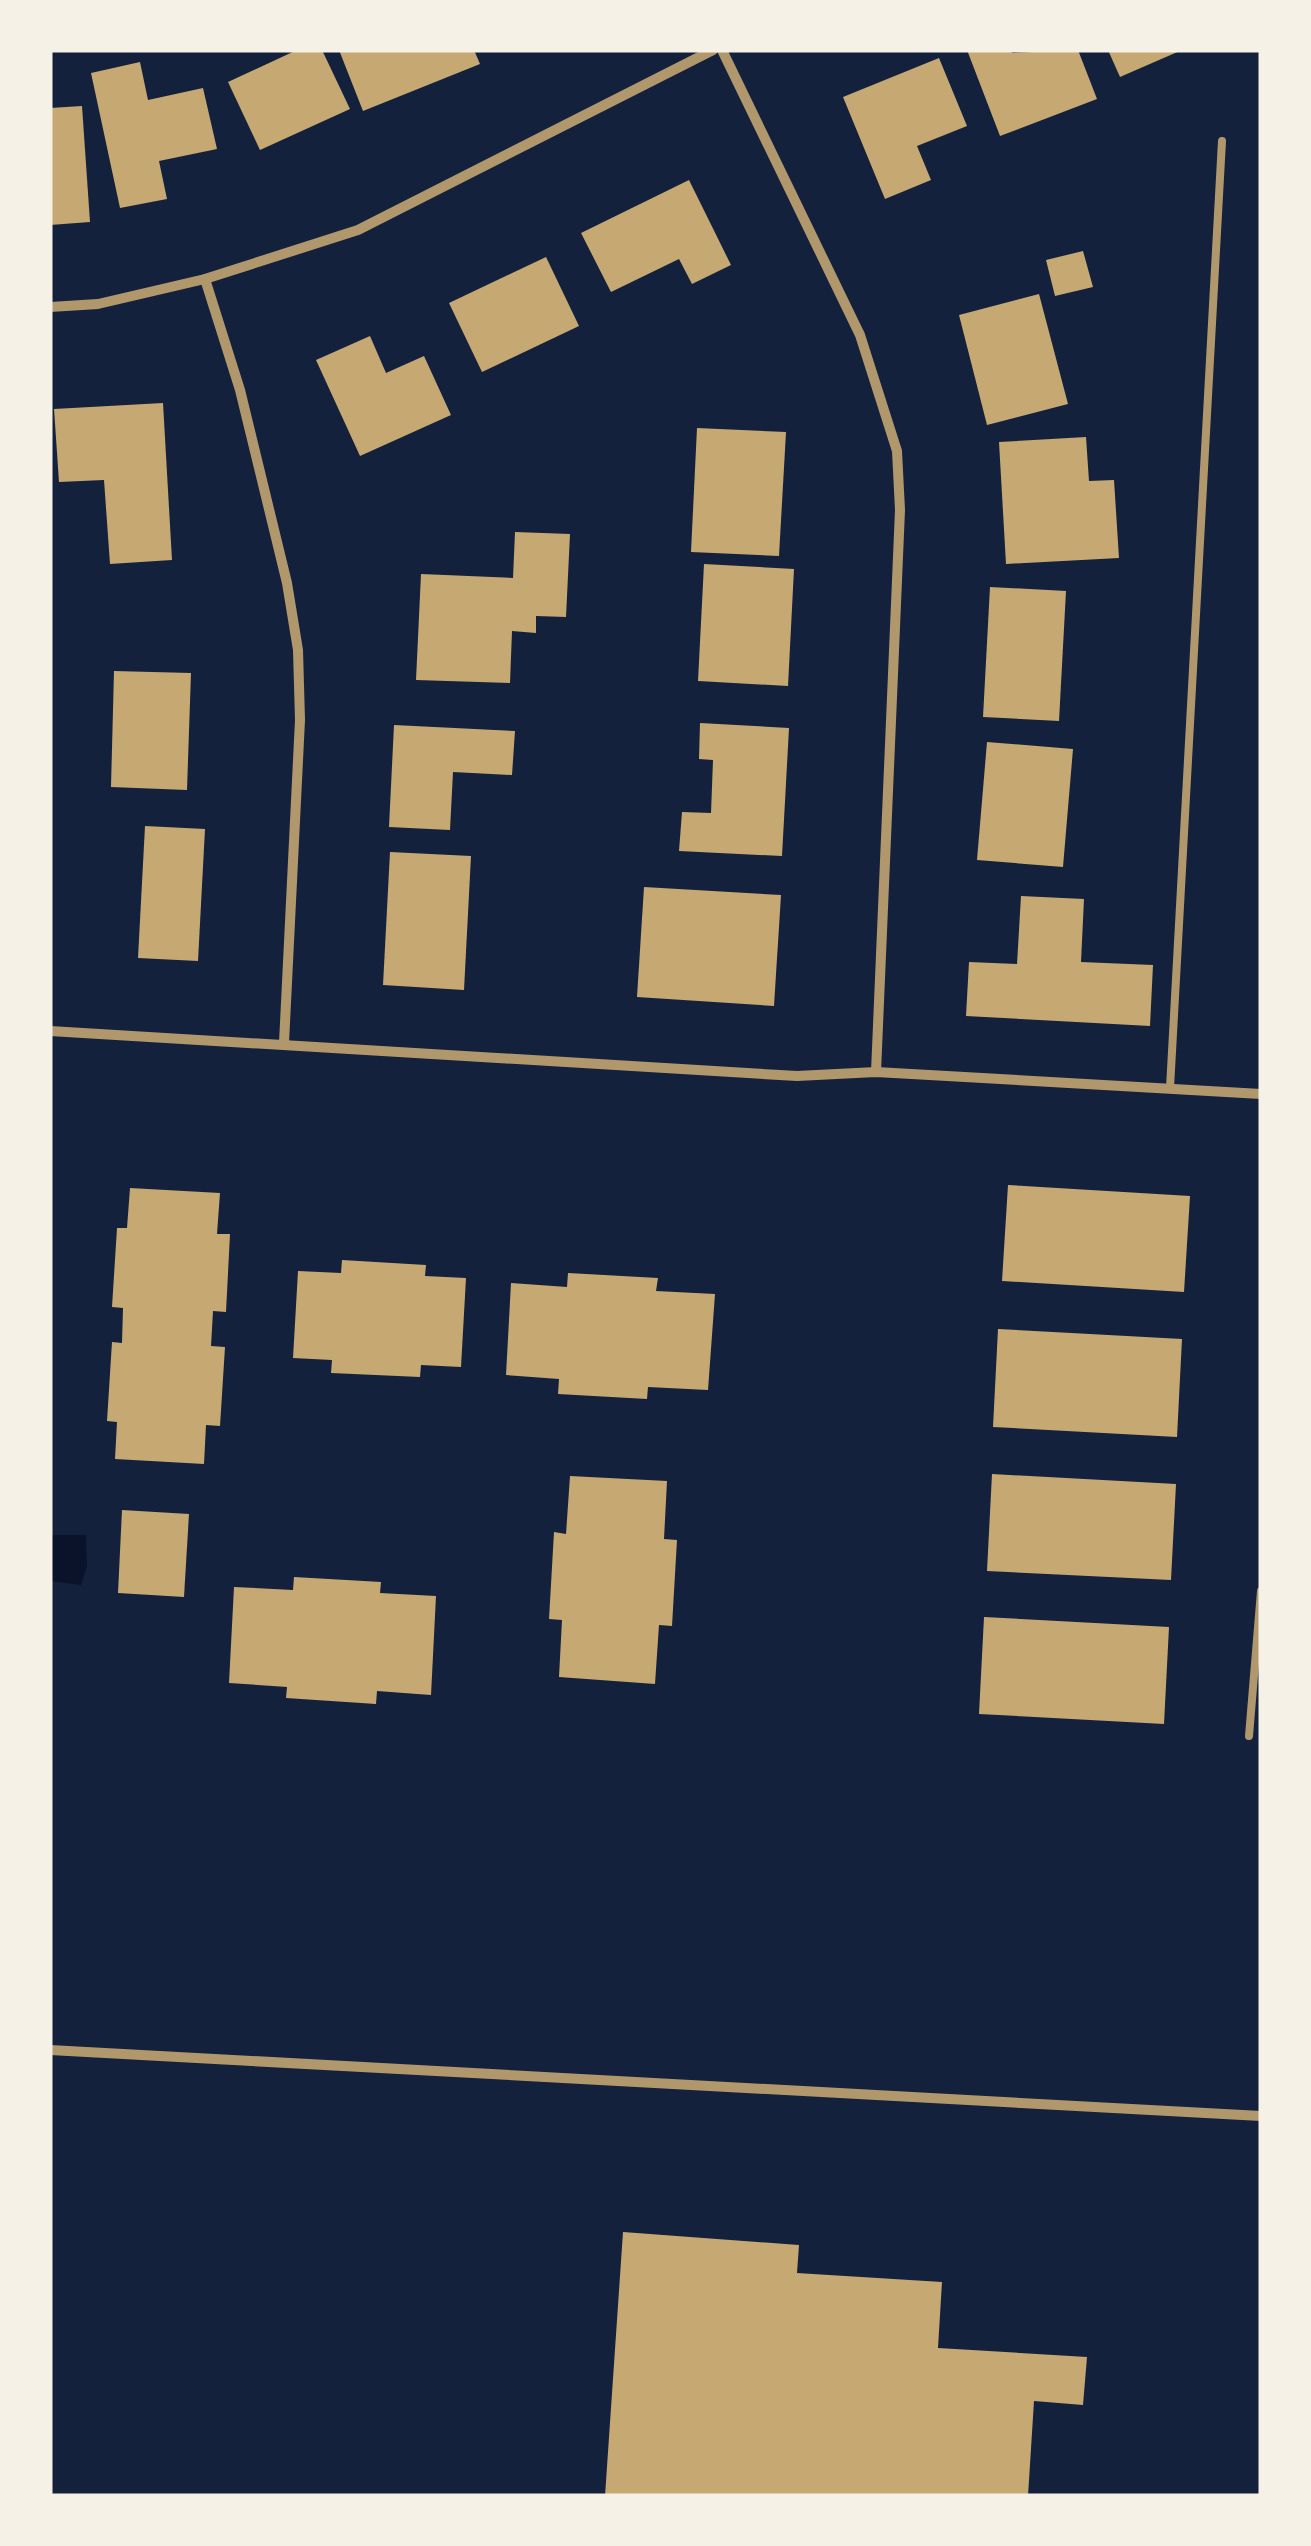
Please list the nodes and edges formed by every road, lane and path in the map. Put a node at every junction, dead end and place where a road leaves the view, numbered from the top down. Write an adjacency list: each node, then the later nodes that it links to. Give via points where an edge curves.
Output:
1 (713, 50): 4 (street, via 358,230)
2 (722, 50): 8 (street, via 860,335 897,451)
3 (1222, 141): 9 (lane)
4 (206, 279): 5 (street, via 98,304); 7 (street, via 288,583 298,650)
5 (50, 307)
6 (50, 1031): 7 (street)
7 (284, 1042): 8 (street, via 797,1076)
8 (876, 1072): 9 (street)
9 (1170, 1088): 10 (street)
10 (1261, 1094)
11 (1261, 1591): 12 (lane)
12 (1249, 1736)
13 (50, 2050): 14 (street)
14 (1261, 2116)

